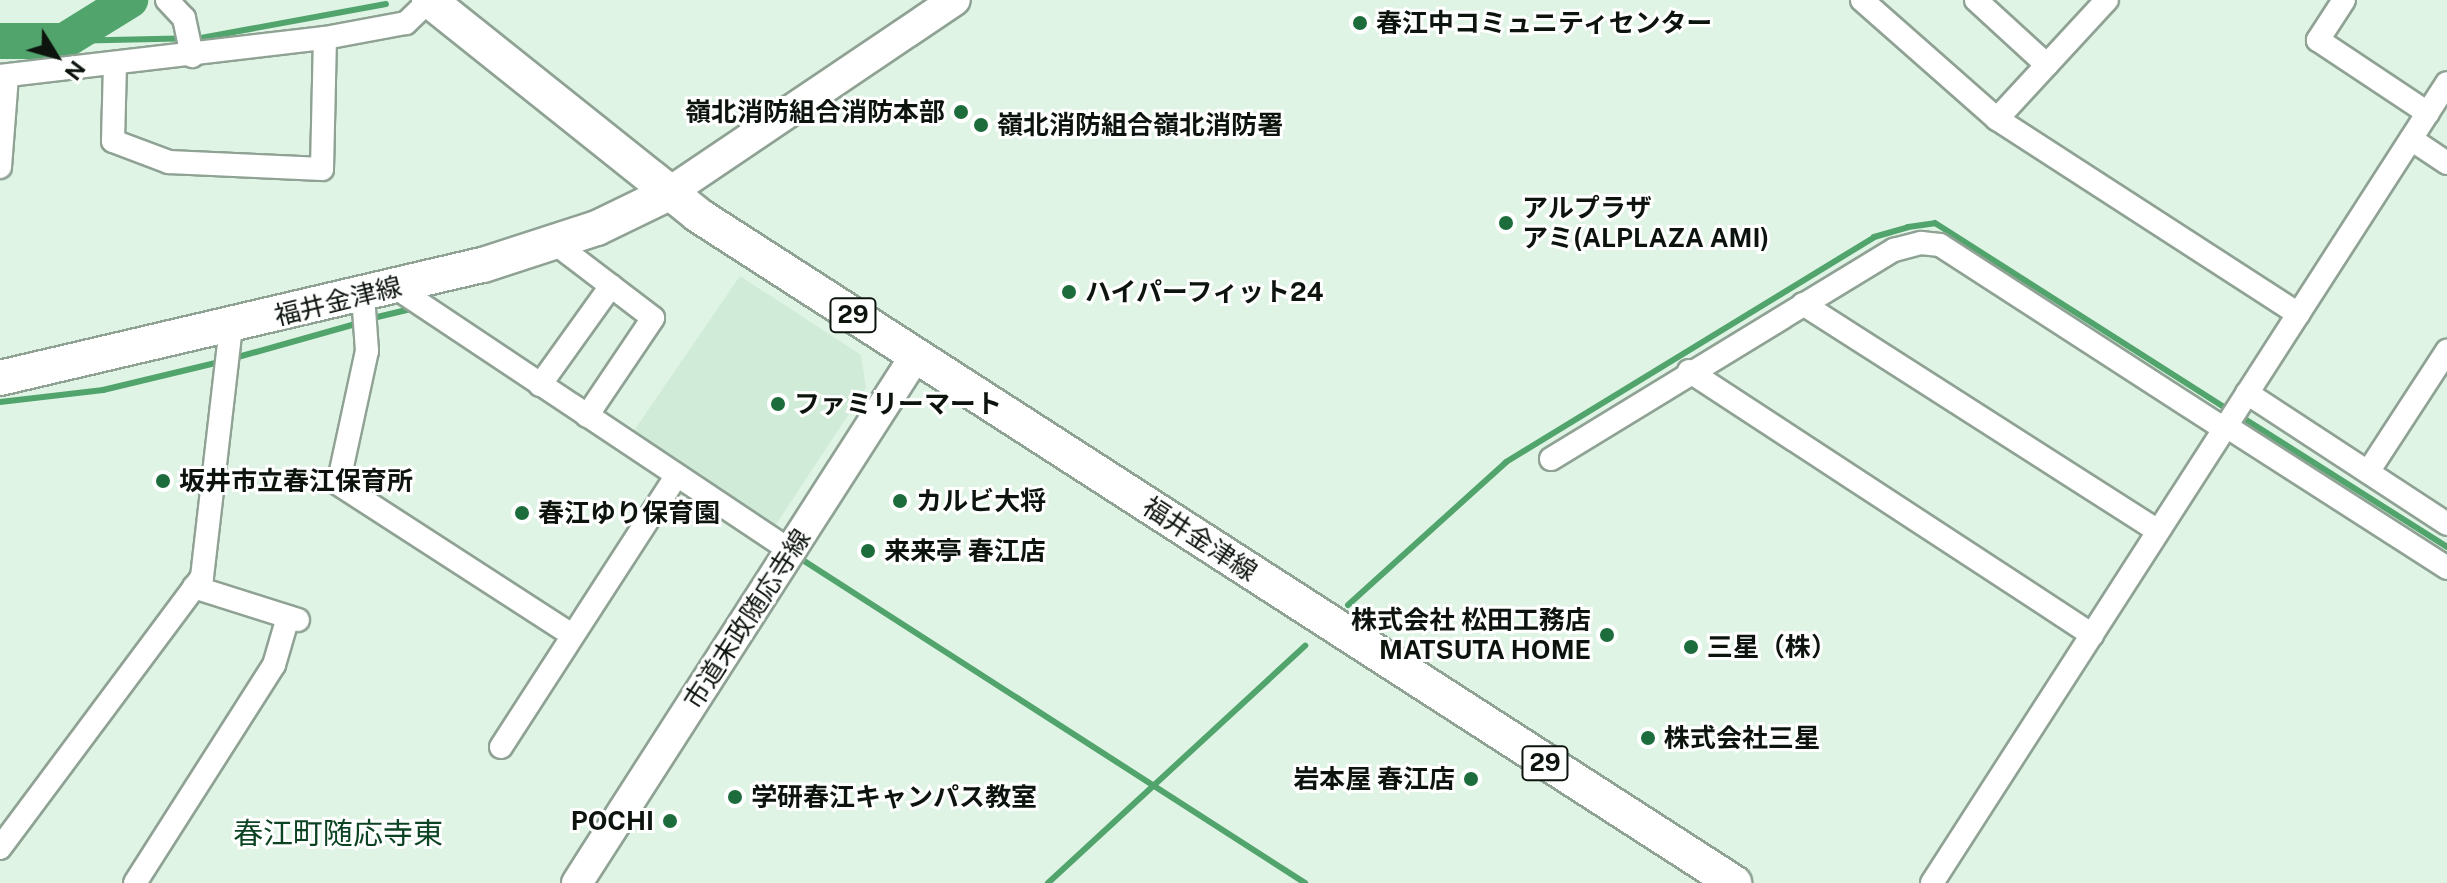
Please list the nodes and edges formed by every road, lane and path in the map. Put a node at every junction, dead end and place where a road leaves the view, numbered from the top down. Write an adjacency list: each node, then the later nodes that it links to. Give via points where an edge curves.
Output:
1 (167, 0): 9 (street, via 184,18)
2 (430, 0): 8 (street, via 406,23); 19 (main road, 福井金津線 / 29)
3 (955, 0): 19 (street)
4 (1862, 0): 15 (street)
5 (1976, 0): 11 (street)
6 (2107, 0): 11 (street)
7 (2344, 0): 14 (street, via 2318,40)
8 (325, 38): 9 (street); 10 (street, via 322,169 169,162 113,141)
9 (192, 56): 10 (street)
10 (115, 64): 12 (street)
11 (2047, 65): 15 (street)
12 (4, 76): 18 (street)
13 (2447, 83): 14 (street)
14 (2428, 113): 16 (street)
15 (1997, 119): 24 (street)
16 (2411, 139): 17 (street); 24 (street)
17 (2447, 163)
18 (0, 167)
19 (667, 194): 20 (main road, 福井金津線); 27 (main road, 福井金津線 / 29)
20 (556, 244): 21 (street); 22 (main road, 福井金津線)
21 (611, 286): 30 (street); 32 (street, via 653,318)
22 (379, 291): 25 (main road, 福井金津線); 30 (street); 42 (street, via 339,477)
23 (1803, 304): 28 (street); 33 (street, via 1894,250 1940,245); 38 (street)
24 (2299, 314): 31 (street)
25 (231, 328): 29 (main road, 福井金津線); 41 (street, via 202,577)
26 (2447, 351): 35 (street)
27 (916, 355): 39 (street, 市道末政随応寺線); 48 (main road, 福井金津線 / 29)
28 (1689, 371): 34 (street); 43 (street)
29 (0, 378)
30 (540, 385): 32 (street)
31 (2247, 393): 33 (street); 35 (street)
32 (587, 416): 36 (street)
33 (2225, 428): 38 (street); 40 (street)
34 (1551, 459)
35 (2368, 472): 37 (street)
36 (676, 476): 39 (street); 42 (street)
37 (2447, 524)
38 (2158, 531): 43 (street)
39 (791, 551): 47 (street, 市道末政随応寺線)
40 (2447, 568)
41 (194, 587): 45 (street); 46 (street, via 293,618 274,665)
42 (572, 635): 44 (street)
43 (2092, 635): 49 (street)
44 (501, 747)
45 (0, 848)
46 (135, 883)
47 (577, 883)
48 (1734, 883)
49 (1932, 883)

